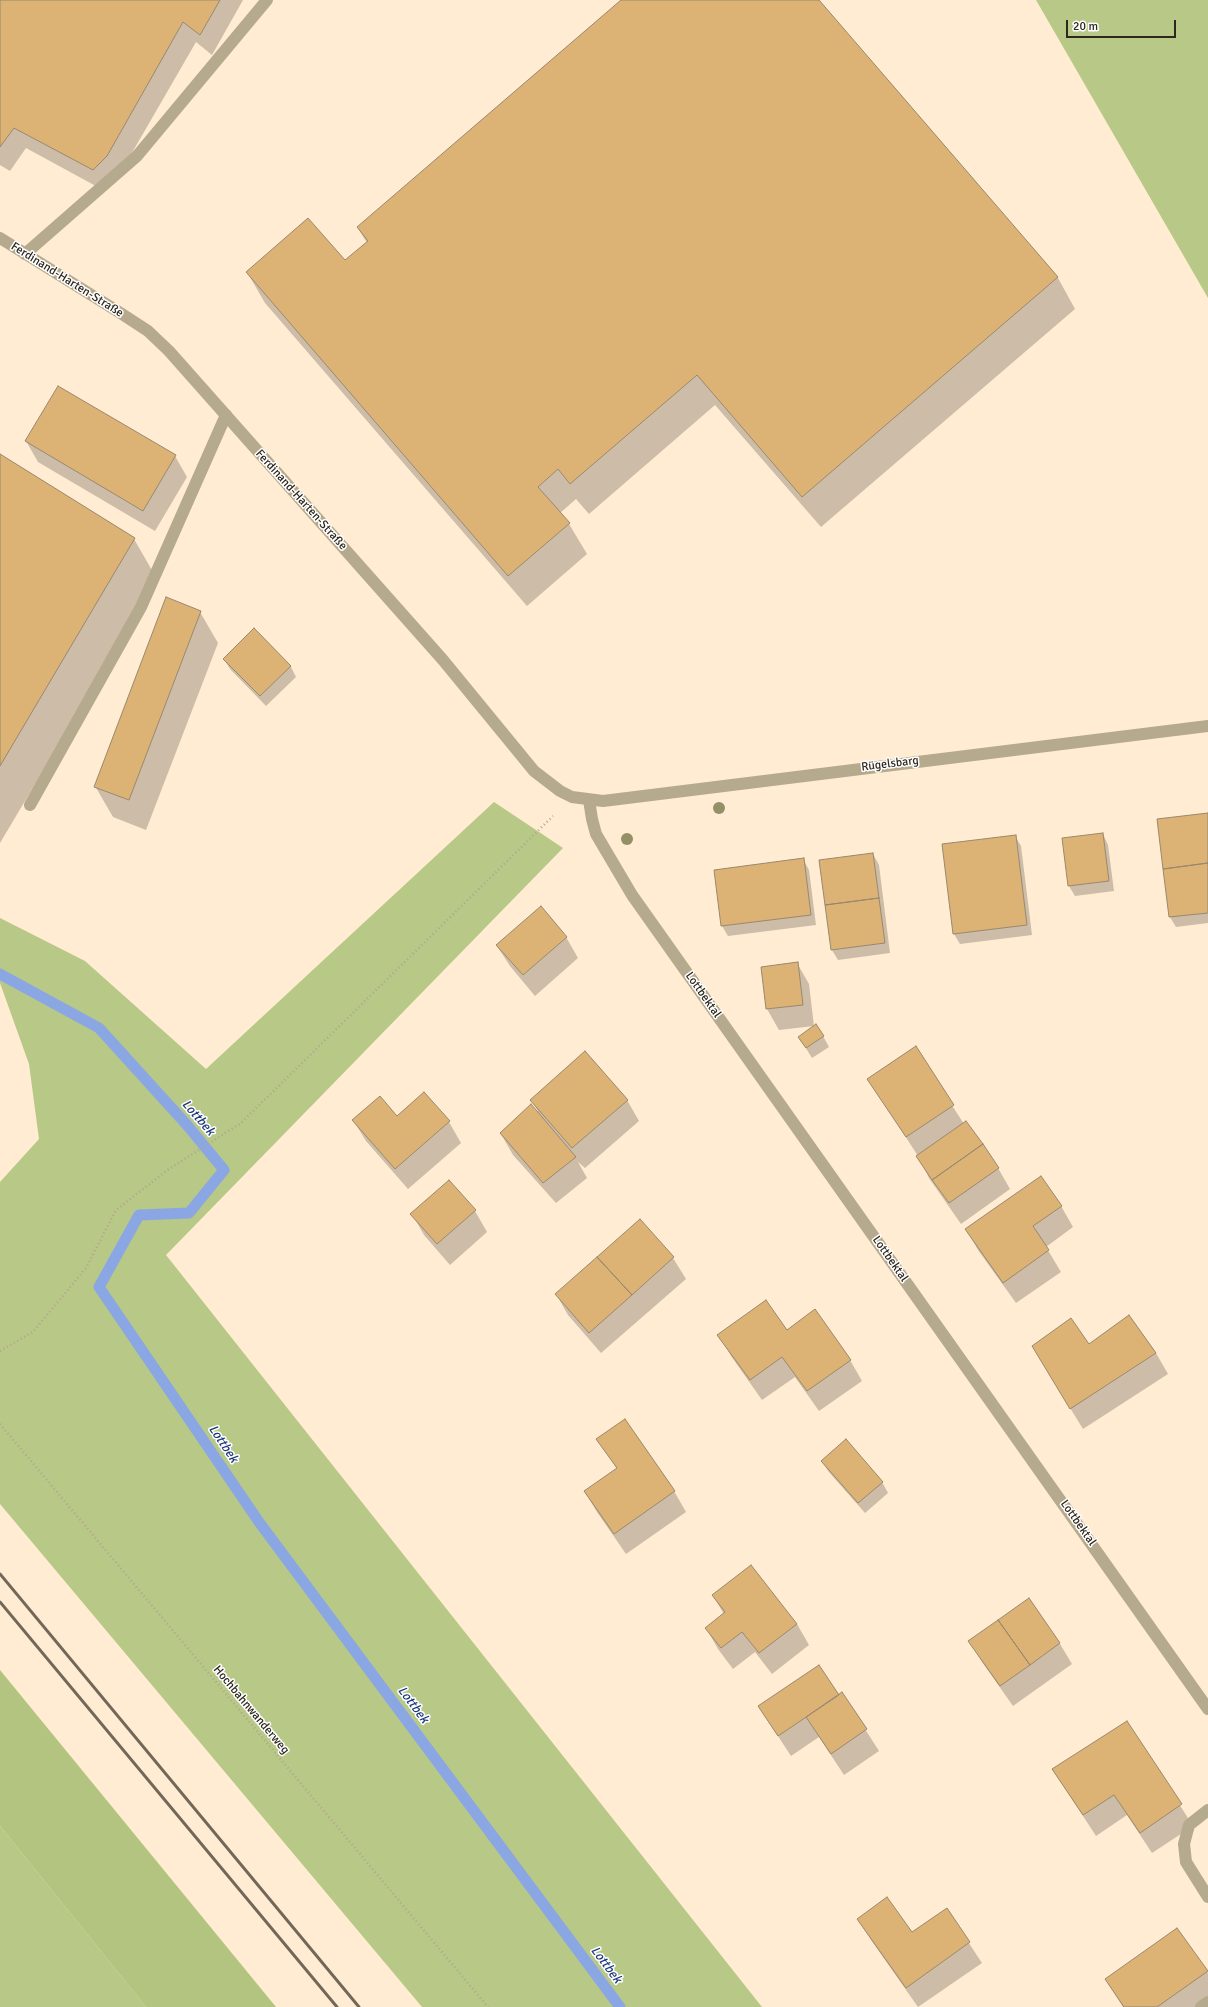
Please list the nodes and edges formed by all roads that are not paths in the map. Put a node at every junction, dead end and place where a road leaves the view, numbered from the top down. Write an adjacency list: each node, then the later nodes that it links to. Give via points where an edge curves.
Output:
1 (267, 0): 3 (street, via 137,156)
2 (0, 238): 3 (street, Ferdinand-Harten-Straße)
3 (25, 254): 4 (street, Ferdinand-Harten-Straße, via 148,331 170,351)
4 (226, 415): 6 (street, Ferdinand-Harten-Straße, via 443,660 534,771 555,788); 8 (street, via 141,607)
5 (1208, 726): 7 (street, Rügelsbarg, via 603,801)
6 (572, 797): 7 (street, Rügelsbarg)
7 (589, 800): 9 (street, Lottbektal, via 596,834 632,895)
8 (30, 805)
9 (1208, 1709)
10 (1208, 1810): 11 (street, via 1189,1825 1184,1844 1186,1862)
11 (1208, 1897)
12 (1208, 2002): 13 (street)
13 (1200, 2007)

